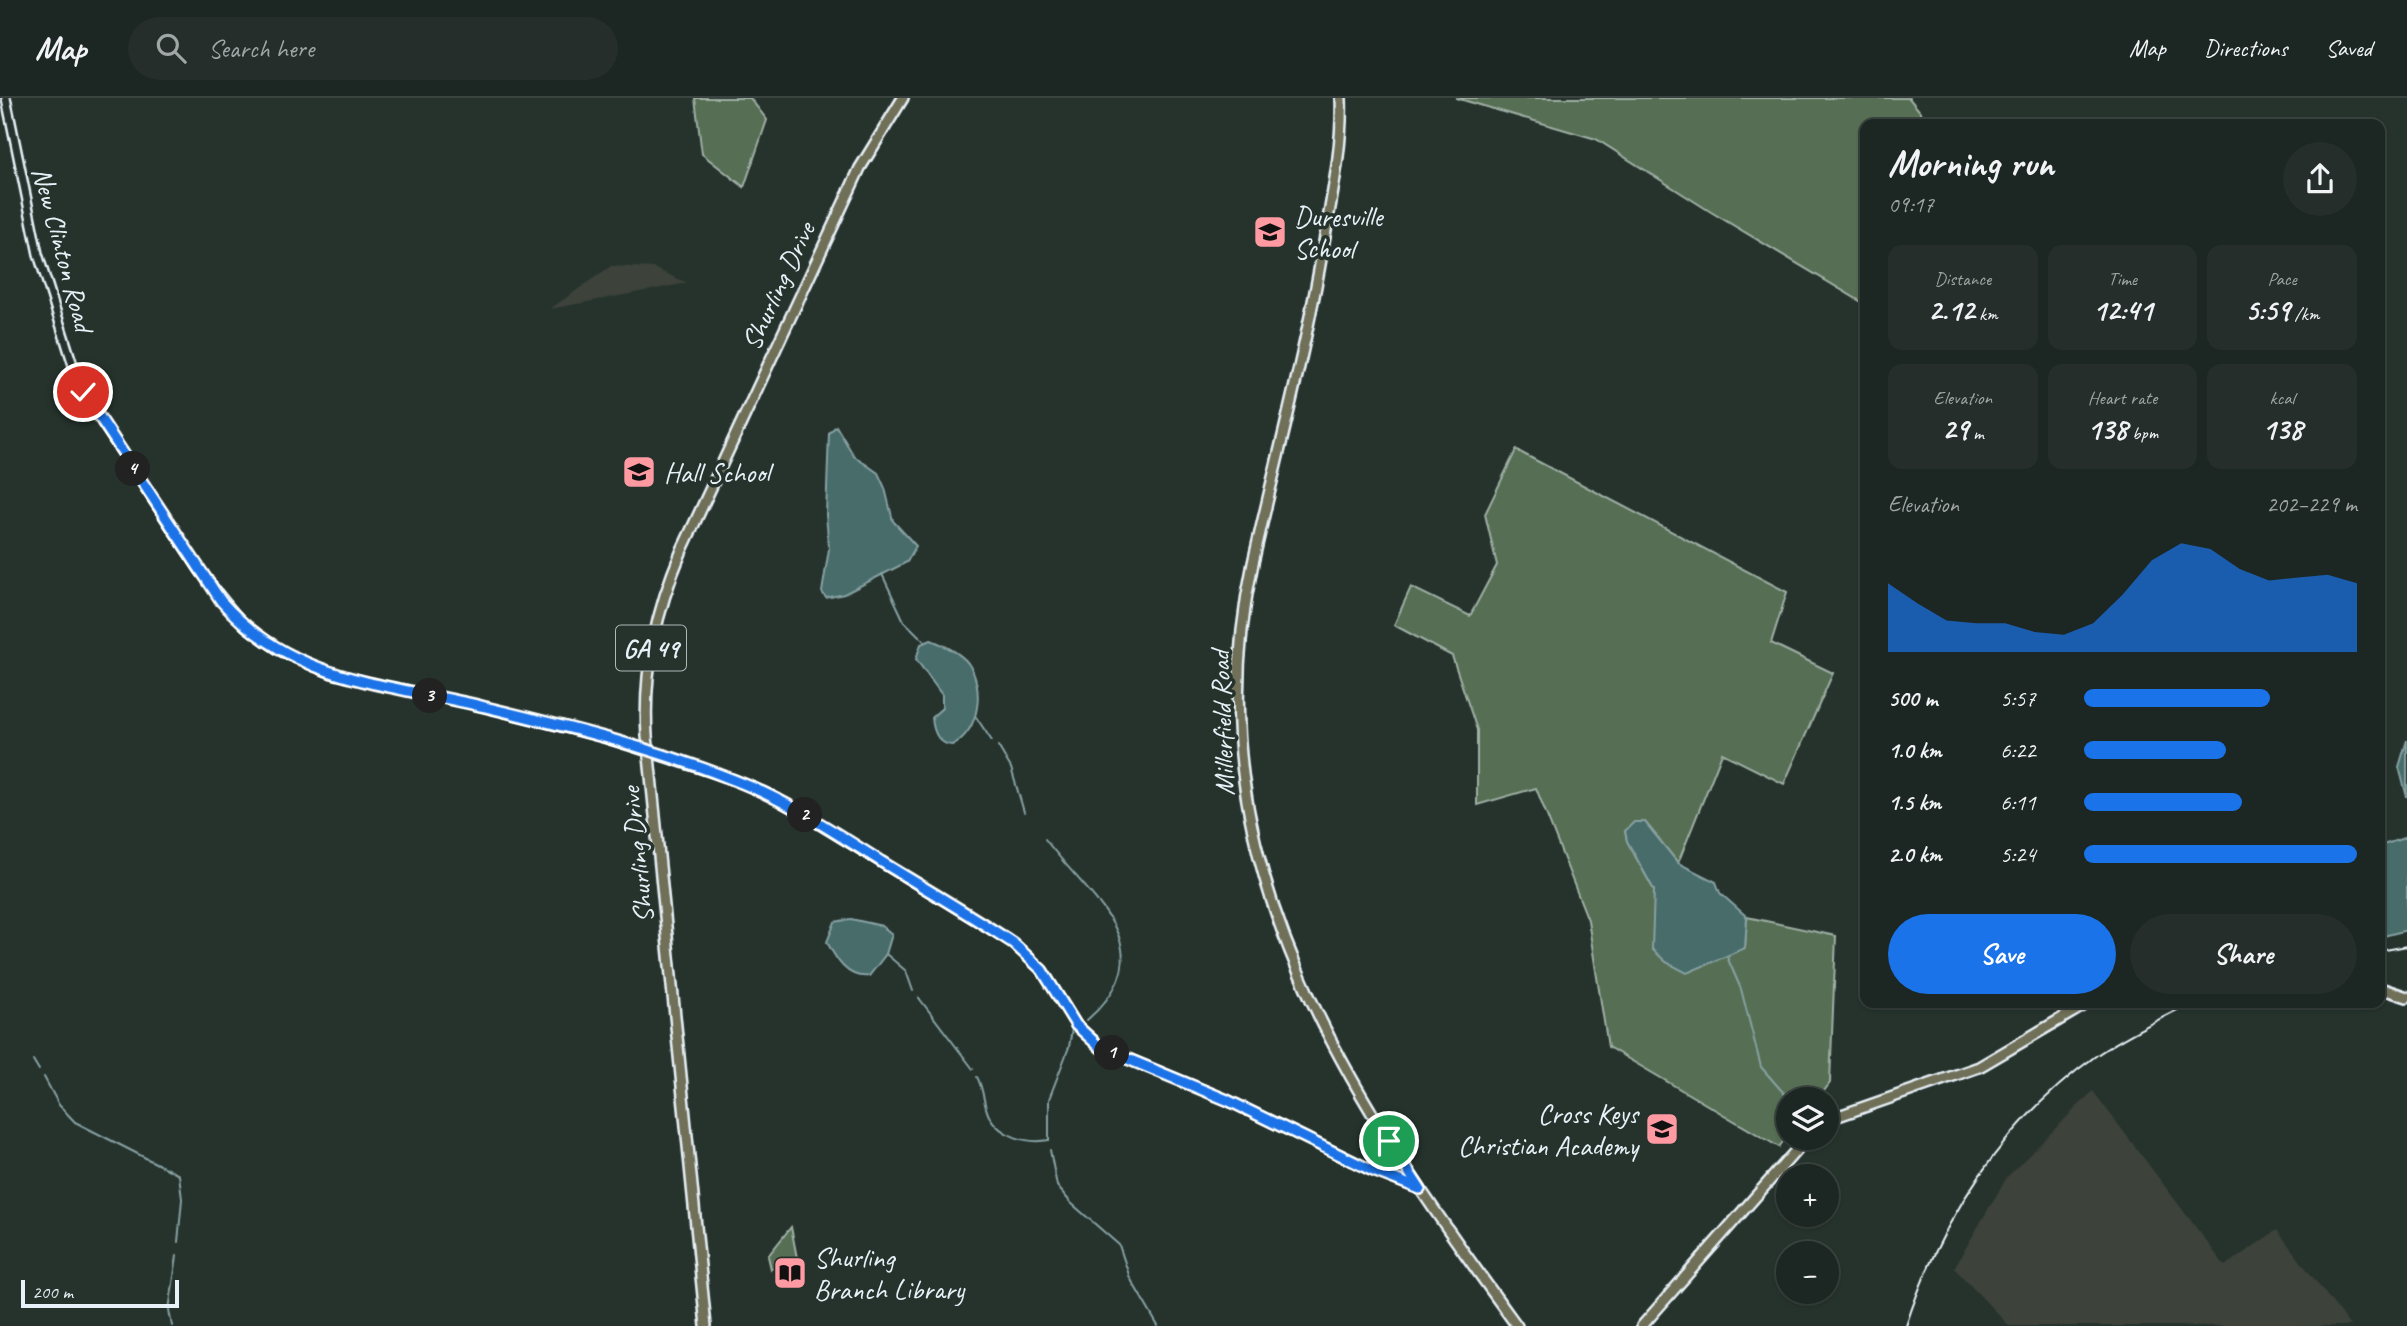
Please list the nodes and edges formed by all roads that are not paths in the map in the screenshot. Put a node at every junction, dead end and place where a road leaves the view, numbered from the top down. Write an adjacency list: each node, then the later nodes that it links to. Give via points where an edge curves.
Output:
1 (6, 98): 4 (street, New Clinton Road, via 38,254 78,381 200,571 231,611 280,651 323,671 483,707)
2 (903, 98): 4 (main road, Shurling Drive / GA 49, via 860,168 668,584 648,670)
3 (1341, 98): 10 (main road, Millerfield Road, via 1334,188 1315,296 1247,596 1239,673 1240,745 1256,854 1296,972 1342,1060)
4 (649, 752): 10 (street, New Clinton Road, via 772,796 1003,937 1042,970 1076,1025 1101,1048); 11 (main road, Shurling Drive / GA 49)
5 (2385, 990): 6 (main road)
6 (2407, 997)
7 (2079, 1008): 8 (main road, via 1979,1067)
8 (1839, 1117)
9 (1796, 1150): 13 (main road)
10 (1420, 1189): 12 (main road, Millerfield Road)
11 (706, 1326)
12 (1517, 1326)
13 (1642, 1326)

